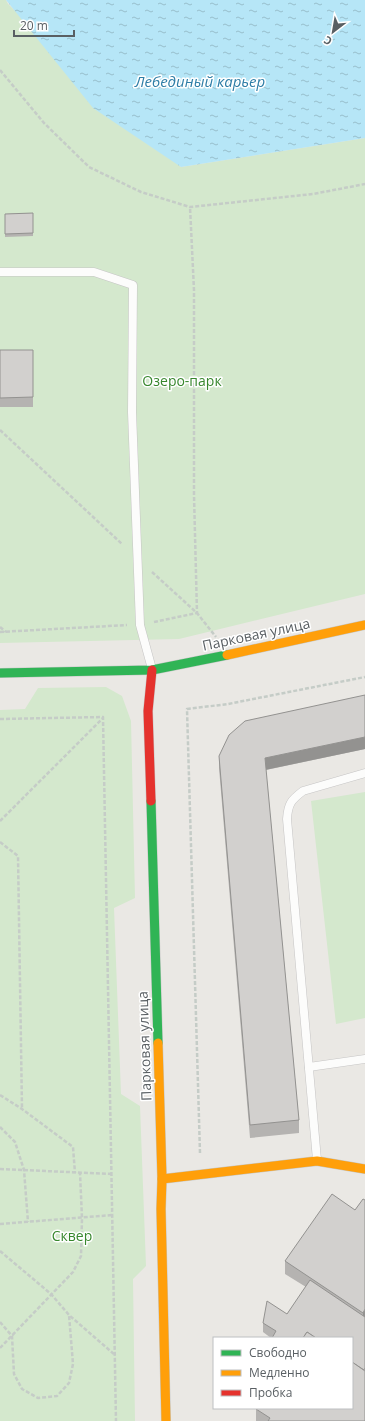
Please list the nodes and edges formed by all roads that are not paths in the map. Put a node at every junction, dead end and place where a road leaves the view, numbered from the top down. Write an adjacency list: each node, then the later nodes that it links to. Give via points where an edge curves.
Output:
1 (0, 272): 3 (lane, via 94,272 133,285 132,412 140,625)
2 (365, 625): 3 (street, Парковая улица)
3 (152, 670): 4 (street, Парковая улица); 10 (street, Парковая улица, via 148,711)
4 (0, 673)
5 (365, 773): 7 (lane, via 303,791 294,797 288,806 287,819)
6 (365, 1059): 7 (lane)
7 (309, 1068): 8 (lane)
8 (317, 1160): 9 (street); 10 (street)
9 (365, 1169)
10 (162, 1179): 11 (street, Парковая улица)
11 (166, 1421)

